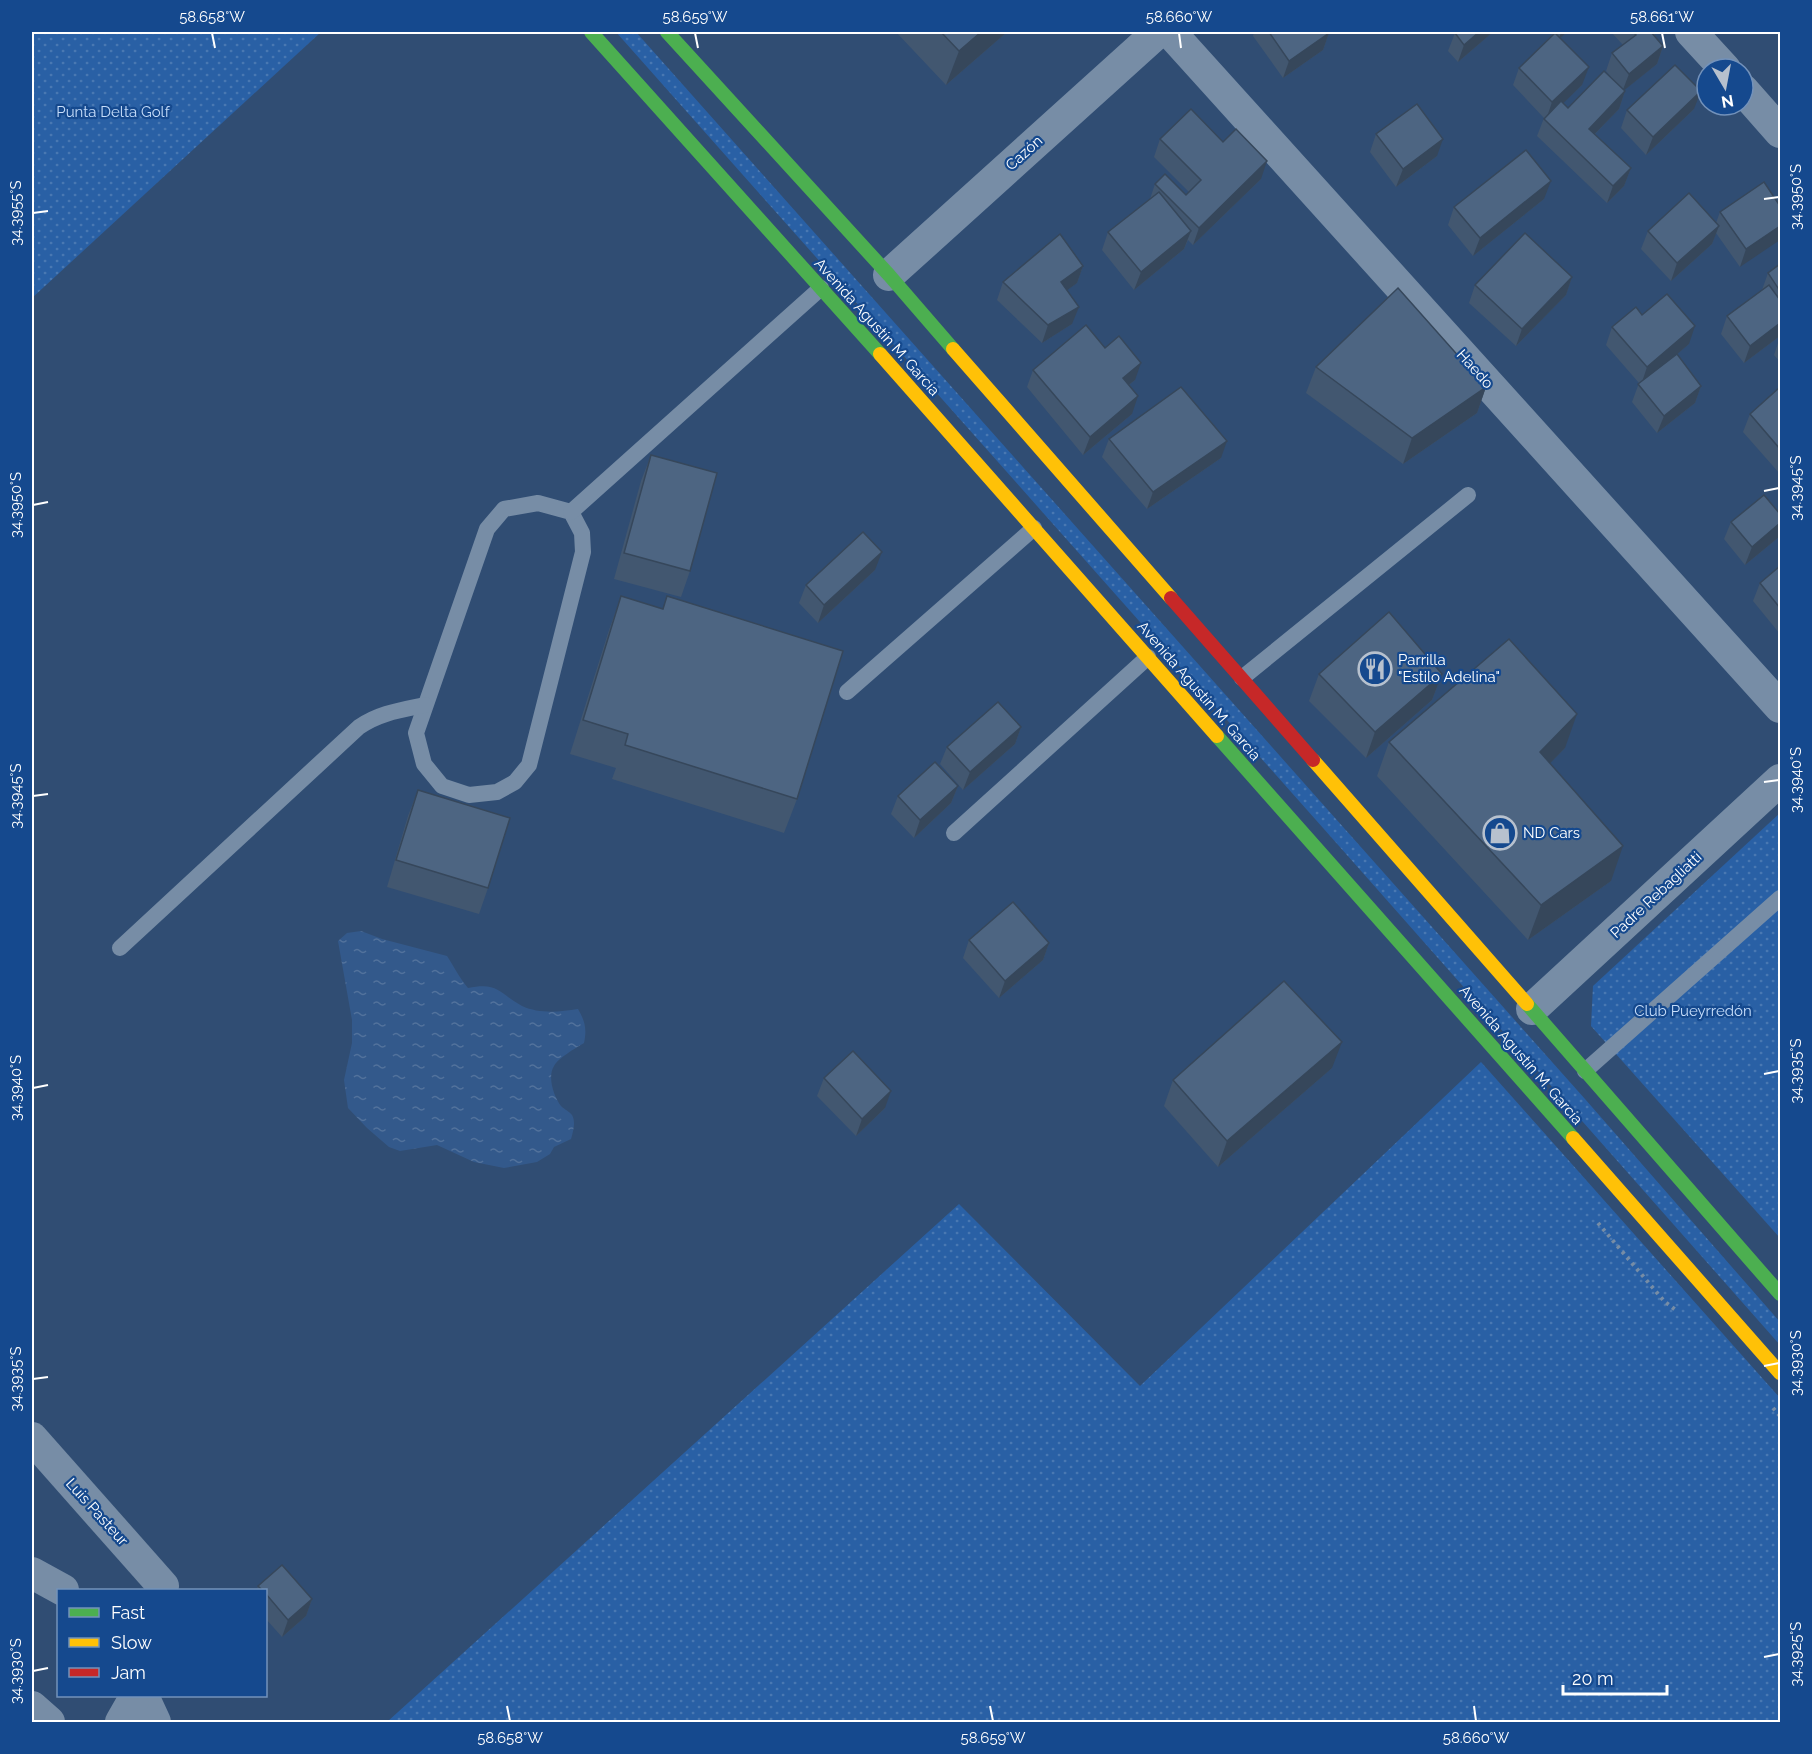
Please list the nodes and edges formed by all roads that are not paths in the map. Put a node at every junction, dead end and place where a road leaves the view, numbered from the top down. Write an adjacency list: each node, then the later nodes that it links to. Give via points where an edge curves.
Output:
1 (591, 32): 10 (main road, Avenida Agustín M. García)
2 (667, 32): 9 (main road)
3 (1158, 32): 9 (street, Cazón)
4 (1170, 32): 18 (street, Haedo)
5 (1691, 32): 6 (street)
6 (1714, 57)
7 (1755, 104): 8 (street)
8 (1780, 132)
9 (889, 275): 15 (main road)
10 (821, 288): 12 (lane); 13 (main road, Avenida Agustín M. García)
11 (1468, 495): 15 (lane)
12 (571, 512): 17 (lane, via 538,503 504,509 487,529); 17 (lane, via 582,533 583,552 529,765 515,782 497,792 469,795 442,786 424,764 416,733)
13 (1034, 528): 14 (main road, Avenida Agustín M. García); 16 (lane)
14 (1148, 657): 20 (lane); 26 (main road, Avenida Agustín M. García)
15 (1242, 678): 23 (main road)
16 (846, 692)
17 (425, 705): 22 (lane, via 392,711 359,727)
18 (1780, 707)
19 (1780, 780): 23 (street, Padre Rebagliatti)
20 (954, 833)
21 (1780, 898): 24 (lane)
22 (120, 948)
23 (1532, 1009): 24 (main road)
24 (1585, 1071): 25 (main road)
25 (1780, 1294)
26 (1780, 1374)
27 (32, 1438): 29 (street, Luis Pasteur)
28 (32, 1574): 30 (street)
29 (163, 1586)
30 (61, 1589)
31 (133, 1697): 35 (street)
32 (144, 1697): 36 (street)
33 (32, 1707): 34 (street)
34 (49, 1722)
35 (121, 1722)
36 (155, 1722)

